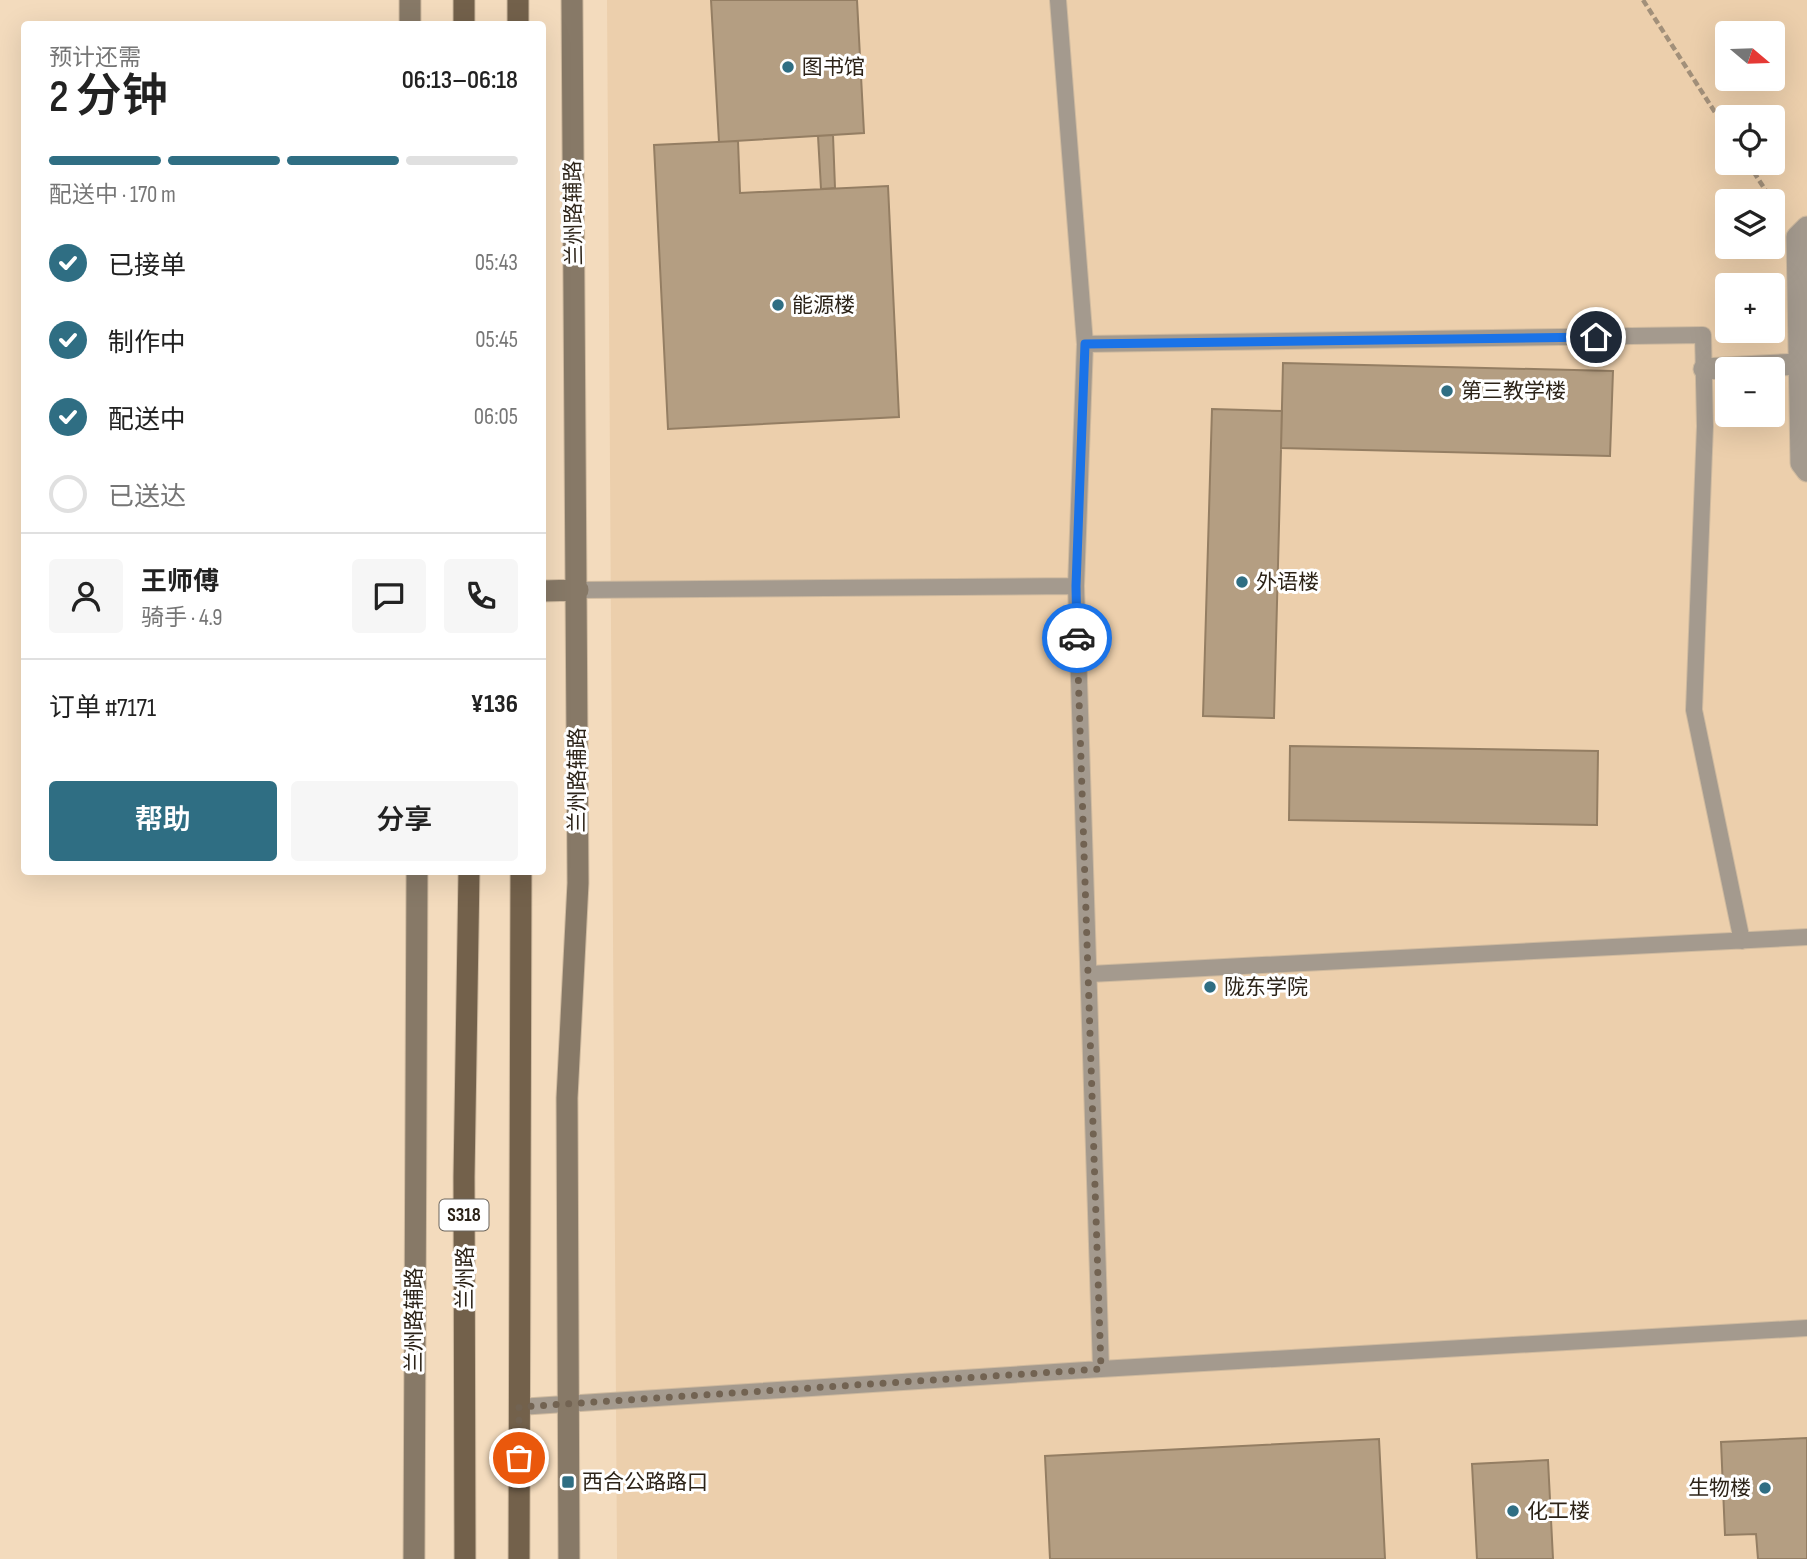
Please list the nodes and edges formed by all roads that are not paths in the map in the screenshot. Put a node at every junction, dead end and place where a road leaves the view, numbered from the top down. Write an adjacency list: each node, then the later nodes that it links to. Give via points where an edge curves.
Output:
1 (410, 0): 6 (street)
2 (464, 0): 7 (main road)
3 (518, 0): 8 (main road)
4 (572, 0): 15 (street, 兰州路辅路)
5 (1058, 0): 10 (lane)
6 (410, 21)
7 (464, 21)
8 (518, 21)
9 (1807, 226): 11 (street, via 1797,237)
10 (1085, 344): 12 (lane, via 1703,335); 14 (lane)
11 (1799, 364): 12 (street); 13 (street, via 1801,463)
12 (1704, 369): 21 (lane, via 1694,710)
13 (1807, 471)
14 (1076, 586): 15 (lane); 22 (lane)
15 (578, 590): 16 (street); 25 (street, 兰州路辅路, via 578,883 568,1098)
16 (546, 591)
17 (417, 875): 27 (street, 兰州路辅路)
18 (469, 875): 28 (main road, 兰州路 / S318)
19 (521, 875): 26 (main road, S318)
20 (1807, 937): 21 (lane)
21 (1742, 941): 22 (lane)
22 (1090, 974): 24 (lane)
23 (1807, 1328): 24 (lane)
24 (1101, 1369): 25 (lane)
25 (568, 1404): 26 (lane); 30 (street, 兰州路辅路)
26 (519, 1407): 29 (main road, S318)
27 (414, 1559)
28 (465, 1559)
29 (519, 1559)
30 (569, 1559)

